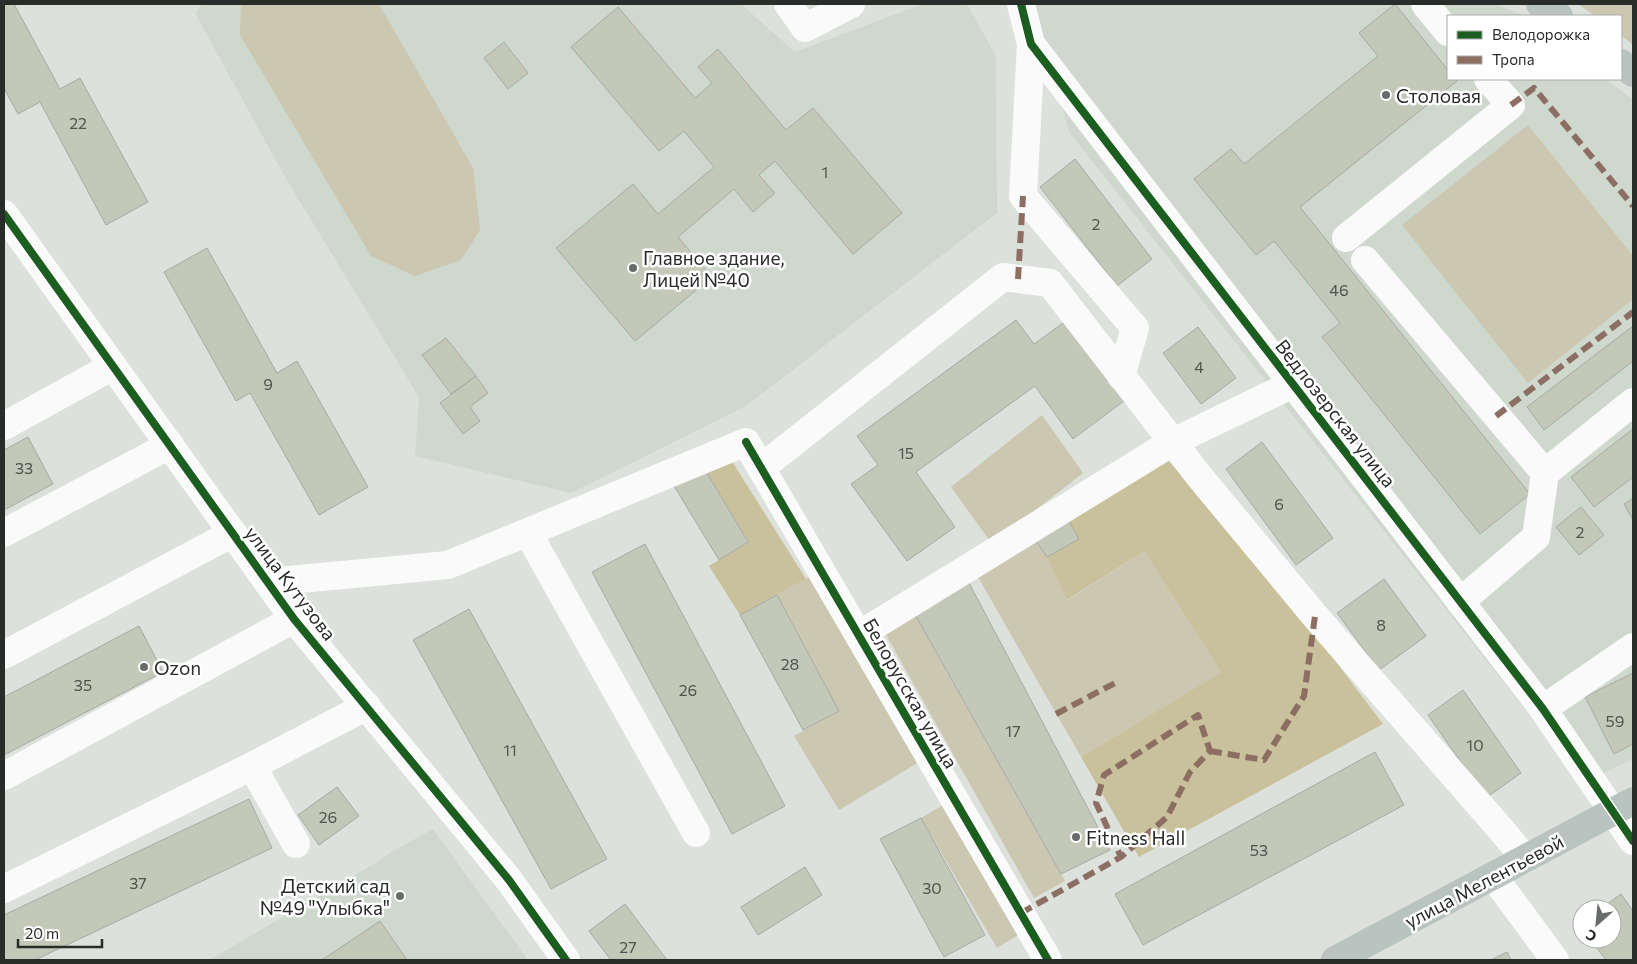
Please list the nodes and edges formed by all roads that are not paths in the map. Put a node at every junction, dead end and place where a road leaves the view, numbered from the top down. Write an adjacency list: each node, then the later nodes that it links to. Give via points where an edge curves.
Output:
1 (788, 4): 2 (street, via 805,28)
2 (851, 4)
3 (1021, 4): 8 (street, Ведлозерская улица)
4 (1425, 4): 7 (street)
5 (1540, 4): 6 (main road)
6 (1557, 15)
7 (1447, 31)
8 (1031, 44): 16 (street, via 1023,196 1134,328); 17 (street, Ведлозерская улица)
9 (1622, 64): 10 (main road)
10 (1633, 73)
11 (1489, 80): 13 (street, via 1511,105)
12 (4, 214): 15 (street, улица Кутузова)
13 (1346, 238)
14 (1365, 260): 23 (street)
15 (113, 366): 19 (street); 21 (street, улица Кутузова)
16 (1121, 376): 20 (street); 22 (street, via 1050,283 1003,277)
17 (1293, 384): 20 (street); 28 (street, Ведлозерская улица)
18 (1633, 402): 23 (street)
19 (4, 426)
20 (1172, 442): 30 (street); 41 (street, via 1315,616)
21 (170, 445): 24 (street); 25 (street, улица Кутузова)
22 (761, 468): 26 (street, Белорусская улица, via 746,442); 30 (street, Белорусская улица)
23 (1545, 473): 28 (street, via 1536,537)
24 (4, 533)
25 (233, 533): 27 (street, улица Кутузова); 32 (street)
26 (528, 533): 27 (street, via 448,565); 38 (street)
27 (268, 582): 29 (street, улица Кутузова)
28 (1460, 602): 34 (street, Ведлозерская улица)
29 (294, 619): 33 (street, улица Кутузова); 36 (street)
30 (859, 635): 45 (street, Белорусская улица)
31 (1633, 647): 34 (street)
32 (4, 654)
33 (367, 706): 35 (street); 44 (street, улица Кутузова, via 509,880)
34 (1543, 709): 37 (street, Ведлозерская улица)
35 (252, 766): 40 (street); 43 (street)
36 (4, 776)
37 (1623, 806): 39 (street, Ведлозерская улица); 41 (main road, улица Мелентьевой)
38 (696, 834)
39 (1633, 840)
40 (296, 844)
41 (1525, 859): 42 (main road, улица Мелентьевой)
42 (1493, 876): 46 (main road, улица Мелентьевой); 47 (street)
43 (4, 889)
44 (566, 960)
45 (1048, 960)
46 (1335, 960)
47 (1555, 960)

